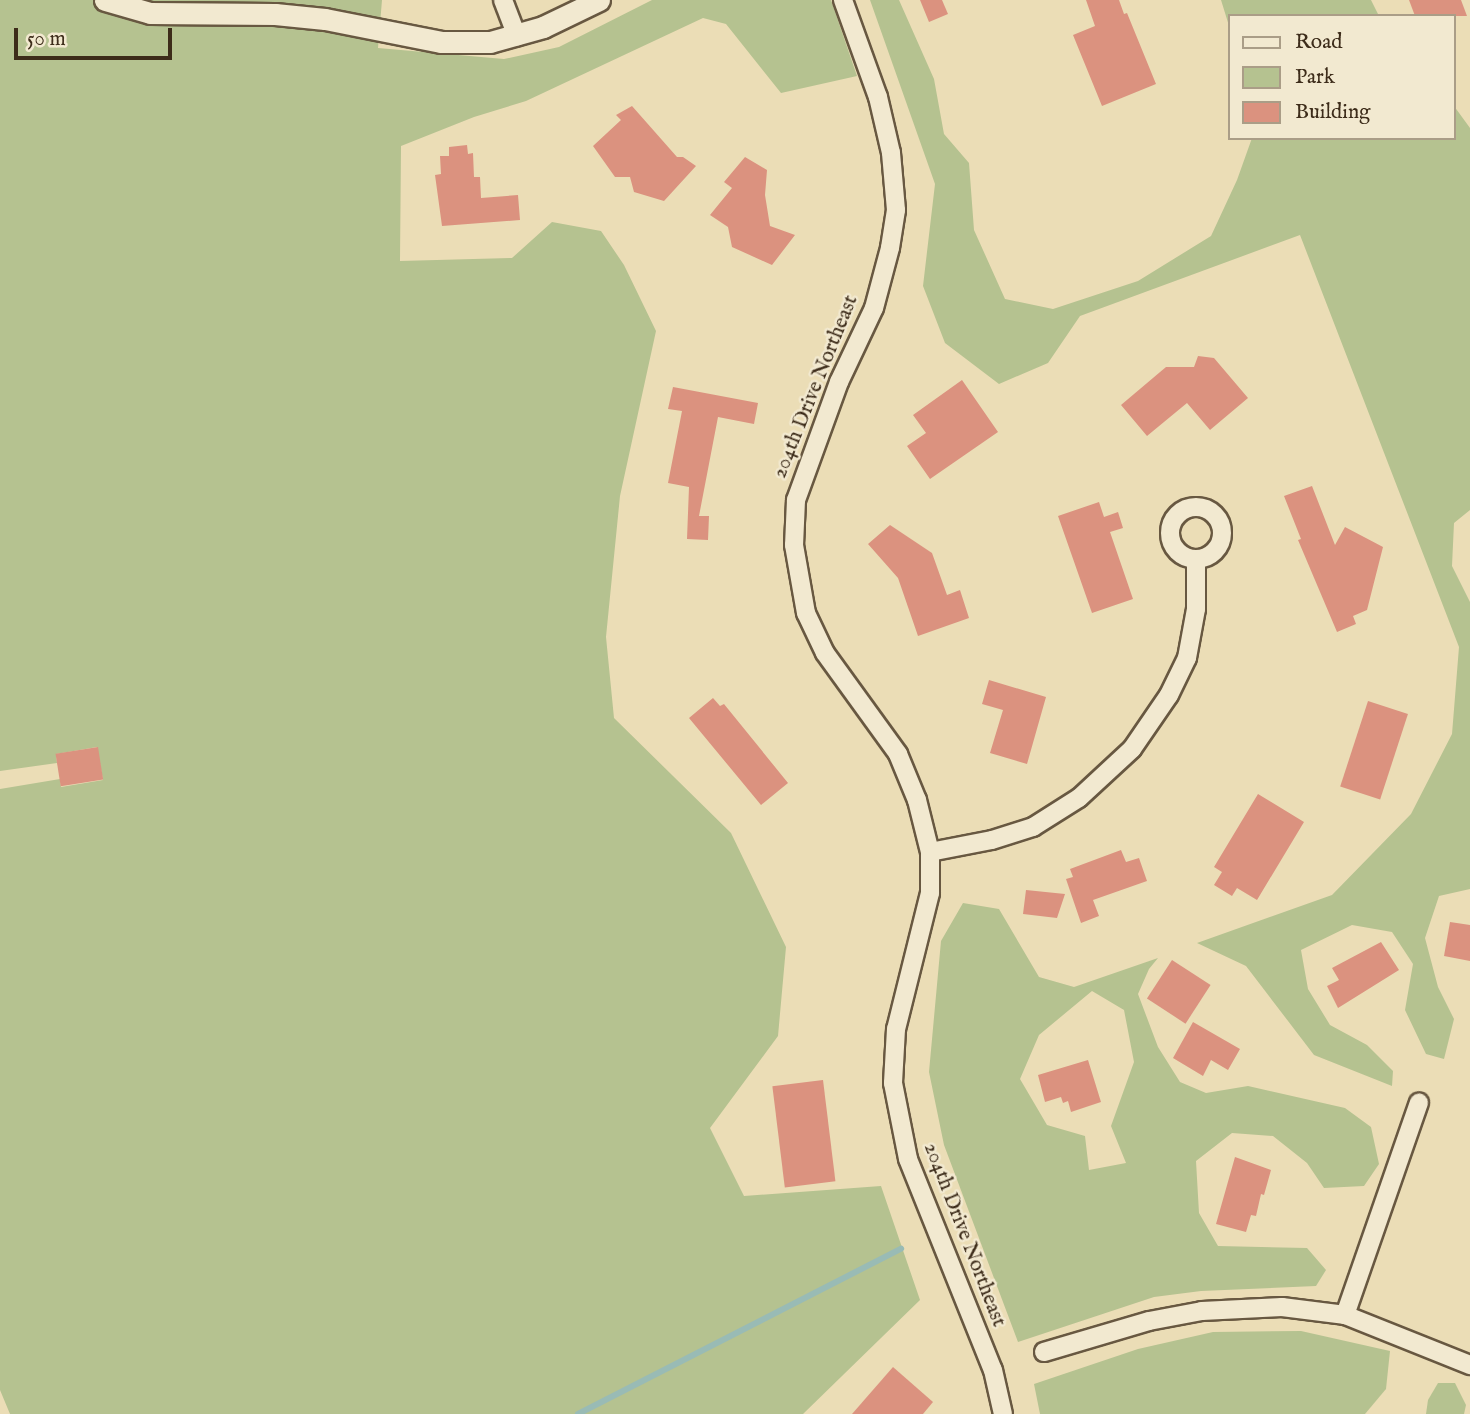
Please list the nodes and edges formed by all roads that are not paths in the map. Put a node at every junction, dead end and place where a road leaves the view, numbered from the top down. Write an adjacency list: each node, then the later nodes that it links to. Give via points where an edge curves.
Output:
1 (105, 0): 5 (street, via 150,13 326,19 441,42 491,43)
2 (503, 0): 5 (street)
3 (599, 0): 5 (street)
4 (843, 0): 7 (street, 204th Drive Northeast, via 878,97 891,153 895,210 874,308 839,382 796,500 794,545 806,613 825,653 898,754 917,800)
5 (517, 36)
6 (1196, 559): 7 (street, via 1196,609 1187,658 1169,695 1132,749 1079,797 1033,827)
7 (930, 852): 12 (street, 204th Drive Northeast, via 930,893 895,1029 893,1083 908,1159 993,1370)
8 (1419, 1102): 9 (street)
9 (1345, 1315): 10 (street, via 1282,1307 1202,1311 1149,1321); 11 (street)
10 (1044, 1352)
11 (1470, 1365)
12 (1003, 1414)

